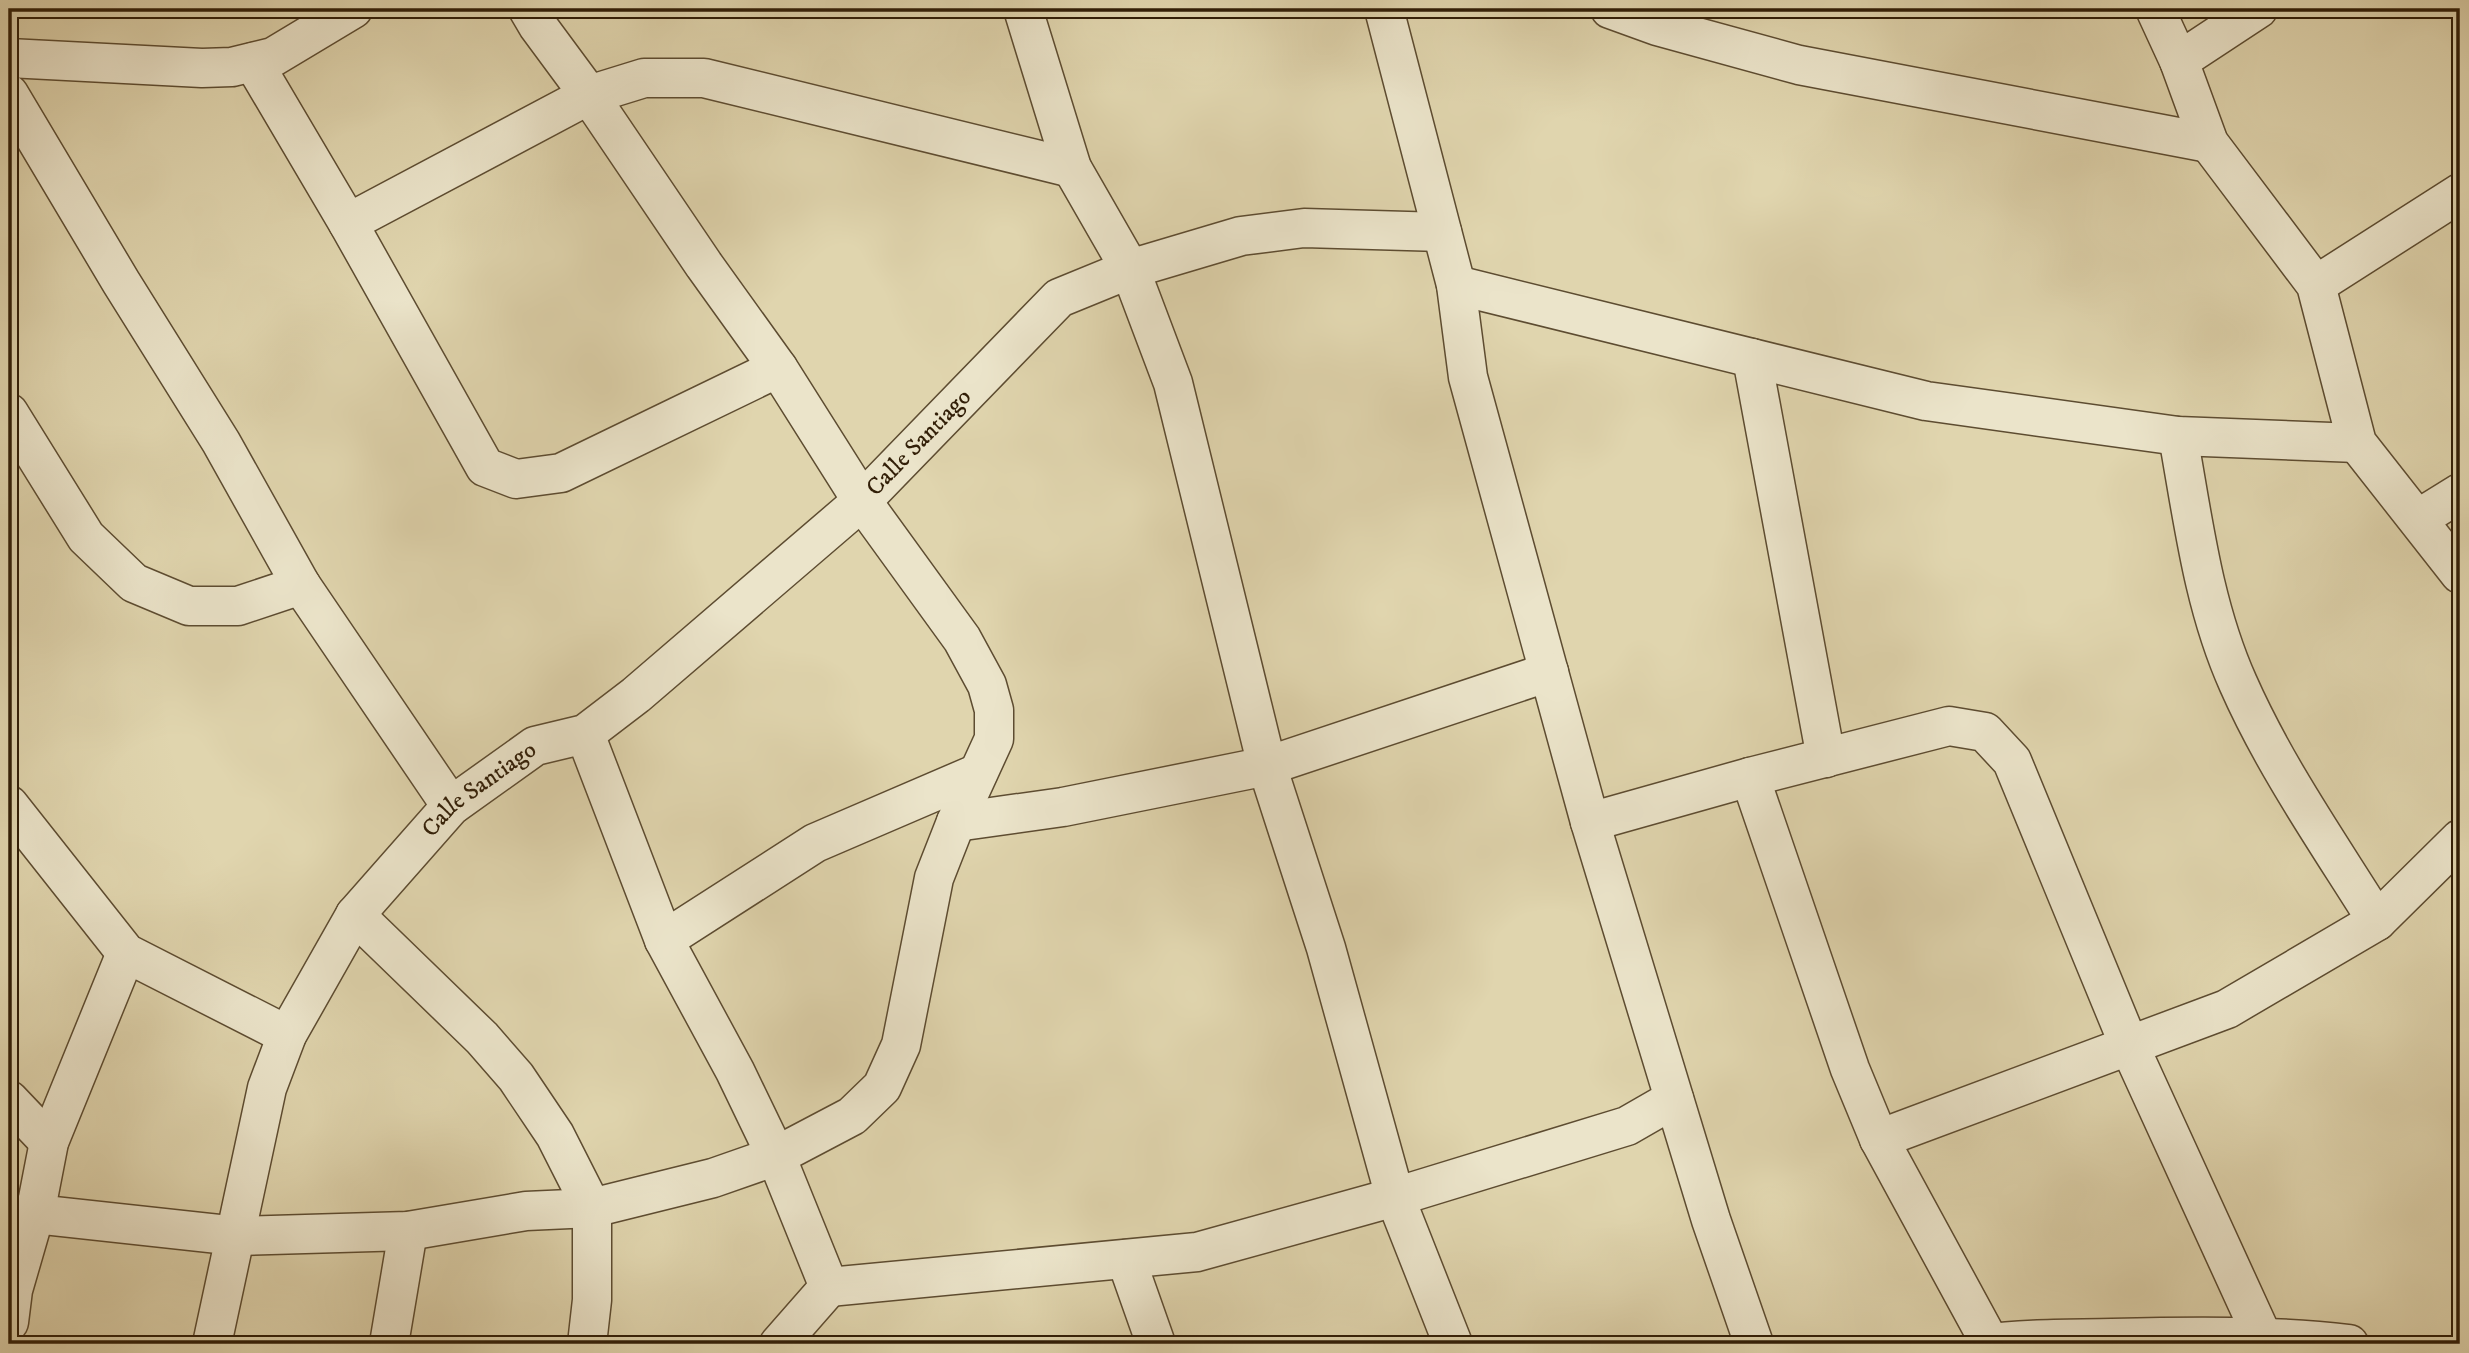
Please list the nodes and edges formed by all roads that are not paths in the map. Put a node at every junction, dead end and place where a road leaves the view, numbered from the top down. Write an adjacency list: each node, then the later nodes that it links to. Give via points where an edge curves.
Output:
1 (353, 9): 10 (street, via 273,57)
2 (528, 9): 12 (street)
3 (1023, 9): 14 (street)
4 (1384, 9): 17 (street)
5 (1610, 9): 13 (street, via 1799,65)
6 (2155, 9): 9 (street)
7 (2258, 9): 9 (street)
8 (9, 58): 10 (street, via 202,68)
9 (2179, 61): 13 (street)
10 (253, 62): 16 (street)
11 (9, 94): 30 (street, via 221,442)
12 (589, 94): 14 (street, via 644,78 704,78); 16 (street); 22 (street)
13 (2210, 142): 20 (street)
14 (1072, 168): 18 (street)
15 (2460, 193): 20 (street)
16 (348, 223): 22 (street, via 485,467 516,479 561,473)
17 (1442, 232): 18 (street, Calle Santiago, via 1304,228 1241,236); 19 (street)
18 (1130, 269): 27 (street, Calle Santiago, via 1059,298); 34 (street, via 1173,383)
19 (1456, 285): 21 (street); 31 (street, via 1468,377)
20 (2316, 285): 25 (street)
21 (1752, 358): 24 (street, via 1926,401); 33 (street)
22 (778, 368): 27 (street)
23 (9, 413): 30 (street, via 86,537 134,583 189,606 238,606)
24 (2178, 436): 25 (street); 43 (street, via 2205,589 2237,682 2282,768)
25 (2357, 443): 28 (street)
26 (2460, 494): 28 (street)
27 (862, 500): 32 (street, Calle Santiago); 35 (street, via 962,639 987,685 994,710 994,739)
28 (2418, 519): 29 (street)
29 (2460, 574)
30 (301, 584): 38 (street)
31 (1549, 672): 34 (street); 40 (street)
32 (585, 734): 38 (street, Calle Santiago, via 535,746); 44 (street)
33 (1826, 758): 36 (street); 47 (street, via 1950,726 1985,732 2012,761)
34 (1267, 766): 39 (street, via 1062,807); 53 (street, via 1326,948)
35 (978, 774): 39 (street); 44 (street, via 815,843)
36 (1750, 777): 40 (street); 50 (street, via 1850,1069)
37 (9, 805): 45 (street)
38 (451, 806): 42 (street, Calle Santiago)
39 (956, 822): 52 (street, via 934,878 901,1045 882,1087 852,1116)
40 (1590, 822): 48 (street)
41 (2460, 839): 43 (street)
42 (355, 915): 46 (street, Calle Santiago); 54 (street, via 516,1077 555,1135)
43 (2377, 921): 47 (street, via 2227,1009)
44 (664, 940): 52 (street)
45 (126, 953): 46 (street); 51 (street)
46 (287, 1035): 57 (street, Calle Santiago, via 267,1087)
47 (2129, 1045): 50 (street); 61 (street)
48 (1674, 1099): 53 (street, via 1627,1126); 69 (street)
49 (9, 1100): 51 (street)
50 (1879, 1139): 70 (street)
51 (49, 1142): 55 (street)
52 (776, 1156): 54 (street, via 713,1178); 59 (street)
53 (1395, 1197): 58 (street, via 1197,1252); 68 (street)
54 (592, 1208): 56 (street, via 526,1211); 65 (street, via 593,1300)
55 (22, 1215): 57 (street); 60 (street)
56 (408, 1231): 57 (street); 64 (street)
57 (237, 1236): 63 (street, Calle Santiago)
58 (1126, 1259): 59 (street); 67 (street)
59 (829, 1287): 66 (street)
60 (9, 1322)
61 (2263, 1338): 62 (street); 71 (street)
62 (2033, 1342): 70 (street)
63 (212, 1344)
64 (389, 1344)
65 (587, 1344)
66 (779, 1344)
67 (1156, 1344)
68 (1452, 1344)
69 (1754, 1344)
70 (1986, 1344)
71 (2349, 1344)

